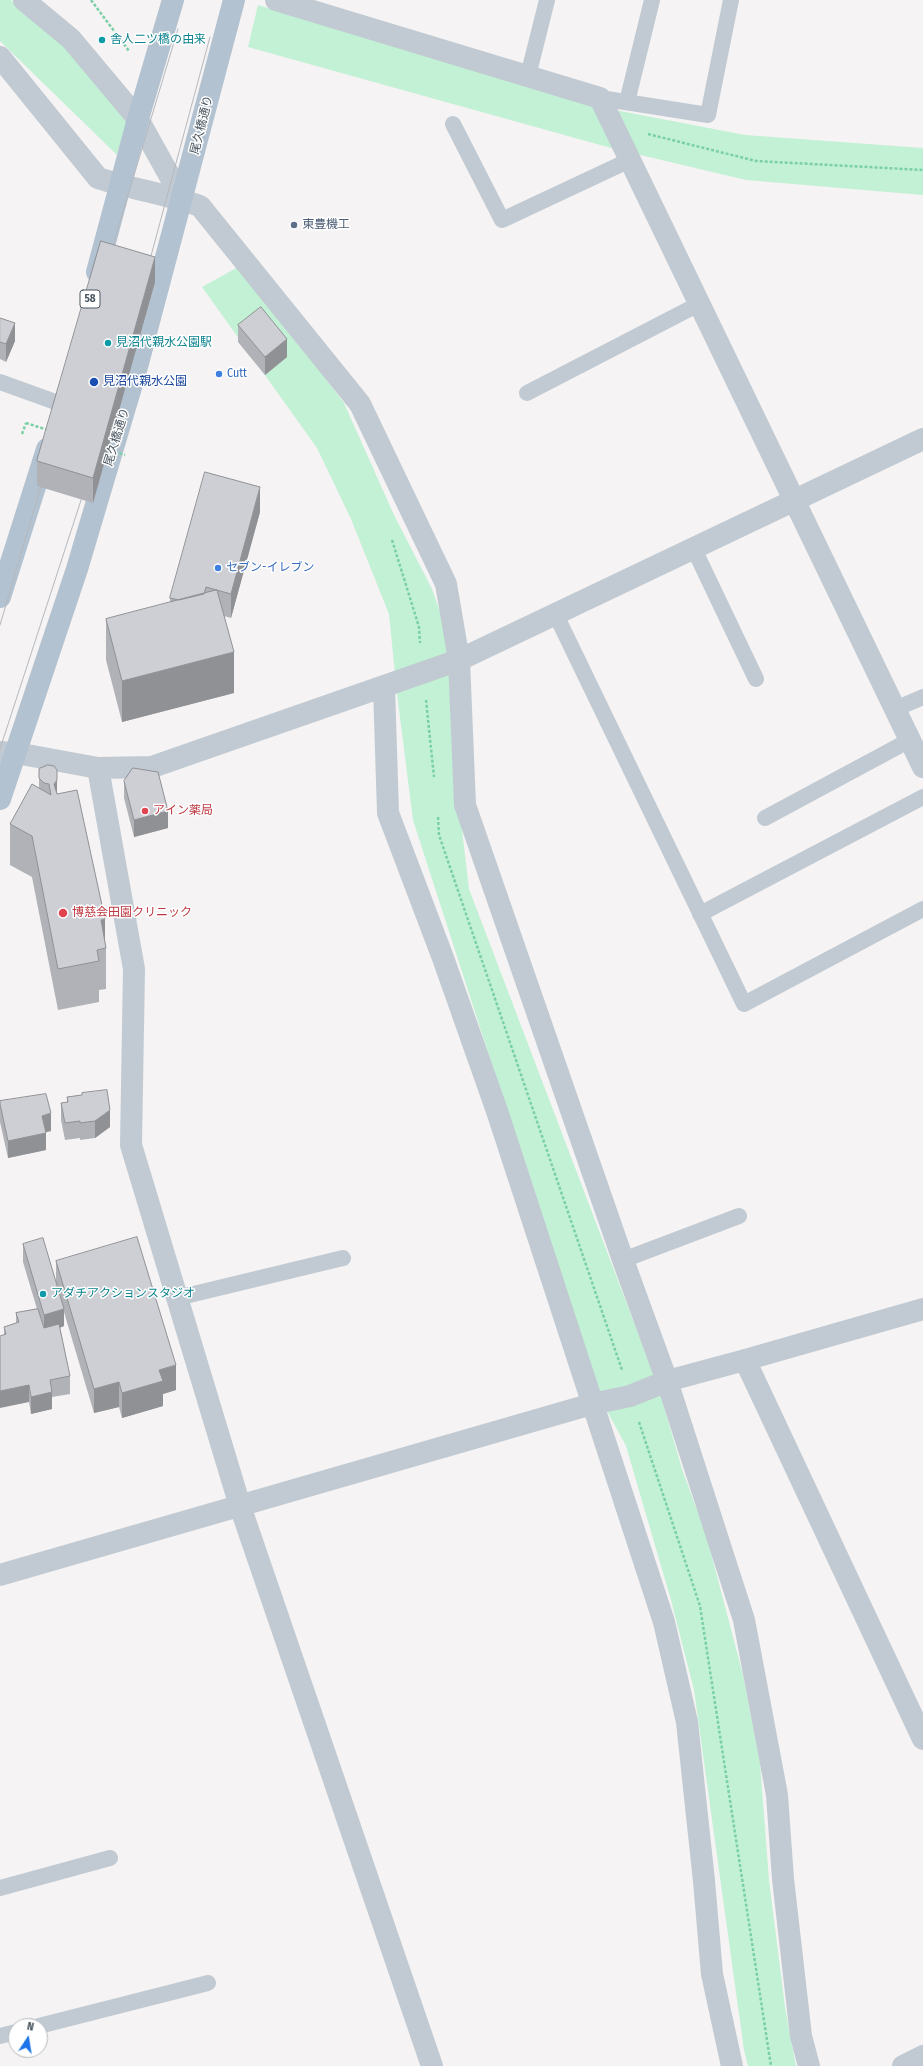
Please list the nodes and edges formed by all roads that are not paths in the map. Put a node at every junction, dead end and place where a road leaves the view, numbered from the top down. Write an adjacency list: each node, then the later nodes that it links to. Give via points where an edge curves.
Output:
1 (24, 0): 12 (street, via 71,39)
2 (174, 0): 12 (main road, 58)
3 (234, 0): 16 (main road, 尾久橋通り)
4 (276, 0): 9 (street)
5 (547, 0): 9 (lane)
6 (652, 0): 11 (lane)
7 (731, 0): 11 (lane, via 708,115)
8 (0, 57): 15 (street, via 98,178)
9 (528, 76): 10 (street)
10 (600, 98): 11 (lane); 14 (street)
11 (627, 102)
12 (138, 119): 15 (main road, 58); 16 (street)
13 (453, 124): 14 (lane, via 502,220)
14 (630, 160): 18 (street)
15 (121, 185): 16 (street); 17 (main road, 58)
16 (183, 200): 28 (street, via 200,206 360,404 446,584); 34 (main road, 尾久橋通り, via 138,367 77,569)
17 (92, 291)
18 (698, 304): 21 (lane); 24 (street)
19 (0, 382): 22 (lane)
20 (67, 382): 22 (main road)
21 (527, 393)
22 (61, 404): 26 (main road)
23 (923, 439): 24 (street)
24 (794, 501): 25 (street); 32 (street)
25 (694, 549): 27 (street); 29 (lane)
26 (0, 597)
27 (556, 615): 28 (street); 41 (lane)
28 (459, 660): 30 (street); 44 (street, via 465,805)
29 (756, 679)
30 (384, 687): 36 (street, via 152,767); 49 (street, via 388,813 443,958 494,1104)
31 (923, 697): 32 (lane)
32 (895, 709): 33 (street)
33 (910, 740): 35 (street); 39 (lane)
34 (8, 753): 36 (street); 38 (main road, 尾久橋通り)
35 (923, 767)
36 (98, 768): 45 (street, via 134,969 131,1145)
37 (923, 798): 41 (lane)
38 (0, 800)
39 (765, 818)
40 (923, 909): 41 (lane, via 744,1004)
41 (700, 914)
42 (739, 1216): 44 (lane)
43 (343, 1258): 45 (lane)
44 (623, 1260): 48 (street)
45 (177, 1298): 50 (street)
46 (923, 1309): 47 (street)
47 (745, 1360): 48 (street); 52 (street)
48 (667, 1381): 49 (street, via 630,1396); 60 (street, via 744,1620 777,1795 783,1879 801,2036)
49 (592, 1404): 50 (street); 59 (street, via 664,1622 686,1722 712,1974)
50 (240, 1506): 51 (street); 58 (street)
51 (0, 1575)
52 (923, 1739)
53 (110, 1858): 54 (lane)
54 (0, 1888)
55 (208, 1983): 56 (lane)
56 (48, 2024)
57 (923, 2056): 61 (street)
58 (432, 2066)
59 (732, 2066)
60 (809, 2066)
61 (903, 2066)

